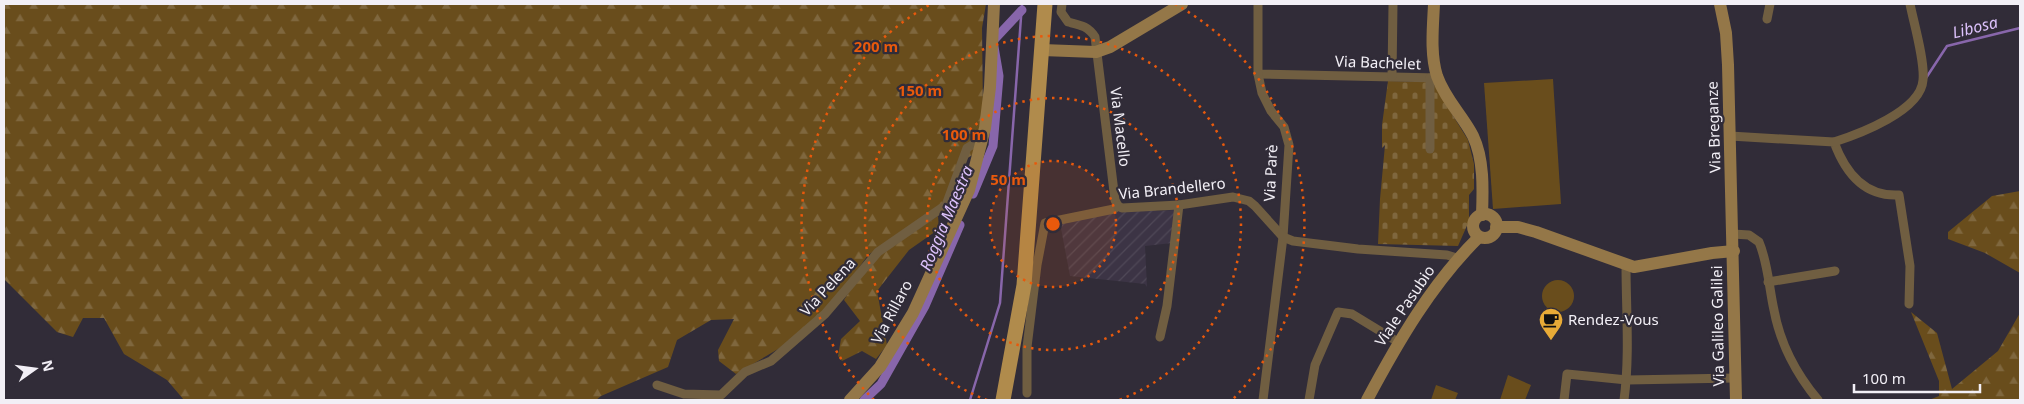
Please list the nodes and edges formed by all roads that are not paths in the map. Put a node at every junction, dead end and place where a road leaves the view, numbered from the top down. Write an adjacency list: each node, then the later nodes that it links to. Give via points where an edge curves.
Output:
1 (994, 4): 18 (street, Via Rillaro, via 990,87)
2 (1045, 4): 12 (main road)
3 (1062, 4): 13 (street, Via Macello, via 1061,12 1068,22 1090,29 1095,36)
4 (1182, 4): 13 (street, via 1110,48)
5 (1258, 4): 14 (street, Via Parè)
6 (1393, 4): 15 (street, Via Bachelet, via 1389,48)
7 (1434, 4): 16 (street)
8 (1721, 4): 17 (street, Via Breganze, via 1726,33)
9 (1770, 4): 11 (street)
10 (1910, 4): 19 (street, via 1923,80 1920,91 1914,100 1869,130)
11 (1767, 19)
12 (1042, 50): 13 (street); 41 (main road, via 1024,285)
13 (1096, 52): 22 (street, Via Macello)
14 (1258, 74): 15 (street, Via Bachelet); 26 (street, Via Parè, via 1262,93 1284,127 1289,145)
15 (1392, 76): 16 (street, Via Bachelet)
16 (1434, 78): 20 (street); 23 (street, via 1473,136 1478,150)
17 (1730, 136): 19 (street); 25 (street, Via Breganze)
18 (982, 140): 38 (street, Via Pelena, via 967,148 946,205 878,252 825,314 771,361 745,372 721,395 684,394); 40 (street, Via Rillaro, via 969,190 912,313 880,367)
19 (1834, 142): 33 (street, via 1839,157 1862,185 1874,193 1899,195 1910,266)
20 (1430, 149)
21 (1179, 205): 22 (street, Via Brandellero); 26 (street, Via Brandellero, via 1223,197 1241,198 1255,206); 34 (street, via 1167,306)
22 (1118, 206): 39 (street, Via Brandellero, via 1046,222 1027,346)
23 (1482, 215): 24 (street, via 1492,217); 27 (street, via 1475,220 1473,227)
24 (1496, 227): 27 (street, Viale Pasubio, via 1490,237); 30 (street, via 1518,227 1536,232)
25 (1733, 234): 28 (street, Via Breganze); 32 (street, via 1749,235 1758,240)
26 (1283, 237): 29 (street, via 1292,241 1447,254); 42 (street, Via Parè)
27 (1479, 237): 29 (street, Viale Pasubio)
28 (1734, 251): 30 (street, via 1643,266); 36 (street, Via Galileo Galilei)
29 (1457, 258): 35 (street, Viale Pasubio)
30 (1626, 265): 37 (street)
31 (1834, 271): 32 (street)
32 (1768, 282): 48 (street, via 1777,322 1792,362)
33 (1909, 304)
34 (1160, 337)
35 (1398, 342): 43 (street, via 1352,314 1338,312 1315,365); 44 (street, Viale Pasubio)
36 (1736, 378): 37 (street); 47 (street, Via Galileo Galilei)
37 (1627, 380): 45 (street, via 1567,374); 46 (street)
38 (657, 385)
39 (1027, 393)
40 (850, 400)
41 (1003, 400)
42 (1263, 400)
43 (1309, 400)
44 (1368, 400)
45 (1564, 400)
46 (1624, 400)
47 (1736, 400)
48 (1818, 400)

